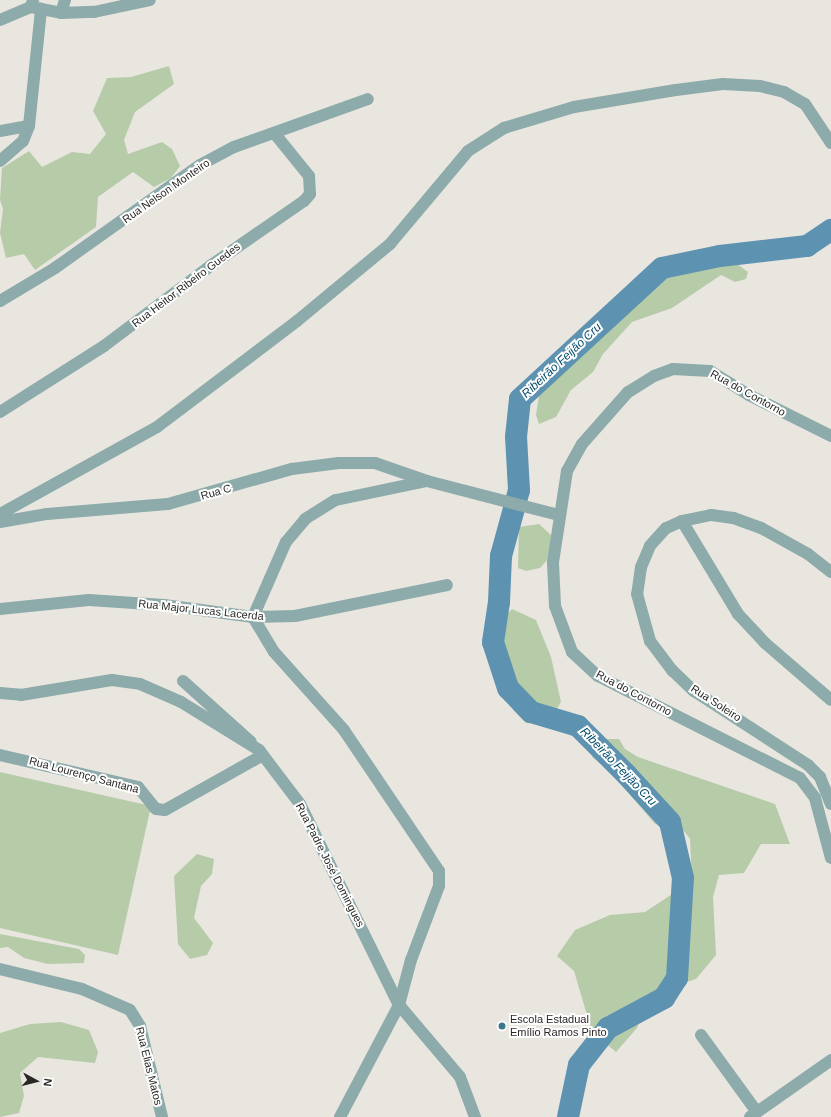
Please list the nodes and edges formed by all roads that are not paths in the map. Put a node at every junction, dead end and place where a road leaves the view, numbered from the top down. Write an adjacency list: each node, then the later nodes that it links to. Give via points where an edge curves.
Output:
1 (65, 0): 4 (street)
2 (150, 0): 4 (street, via 94,12)
3 (35, 5): 4 (street); 5 (street); 7 (street)
4 (61, 13)
5 (0, 20)
6 (368, 99): 9 (street, Rua Nelson Monteiro)
7 (29, 126): 8 (street); 11 (street, via 23,141)
8 (0, 131)
9 (276, 134): 12 (street, Rua Nelson Monteiro, via 234,147 200,165 55,268); 13 (street, Rua Heitor Ribeiro Guedes, via 309,176 310,194 304,201 210,266 104,346)
10 (831, 143): 16 (street, via 805,104 784,92 760,86 723,84 574,107 504,128 468,151 390,244 297,321 156,427)
11 (0, 161)
12 (0, 301)
13 (0, 412)
14 (831, 436): 17 (street, Rua do Contorno, via 749,395 710,371 673,369 628,392 597,425 567,471)
15 (427, 481): 17 (street, Rua C); 19 (street, Rua C, via 375,463 339,463 292,469 168,504 47,514); 23 (street, via 336,500 305,519 286,542)
16 (0, 514)
17 (558, 515): 30 (street, Rua do Contorno, via 553,563 555,606 572,652 598,676 800,778 815,798)
18 (682, 521): 20 (street, Rua Soleiro, via 711,515 733,518 808,554); 26 (street, via 738,614 765,643); 29 (street, Rua Soleiro, via 666,528 650,546 641,567 637,594 650,641 694,691 808,765 820,778)
19 (0, 522)
20 (831, 572)
21 (447, 585): 23 (street, Rua Major Lucas Lacerda, via 295,616)
22 (0, 609): 23 (street, Rua Major Lucas Lacerda, via 89,600 164,605)
23 (253, 617): 32 (street, via 274,652 344,730 439,871 439,886 411,960)
24 (183, 681): 27 (street)
25 (0, 693): 27 (street, Rua Padre José Domingues, via 21,695 112,680 140,684 181,702)
26 (831, 700)
27 (261, 753): 28 (street, Rua Lourenço Santana, via 164,810 156,809 138,788); 32 (street, Rua Padre José Domingues, via 300,804)
28 (0, 755)
29 (831, 804)
30 (831, 858)
31 (0, 969): 36 (street, Rua Elias Matos, via 82,989 130,1010 140,1026)
32 (399, 1005): 37 (street); 38 (street, Rua Padre José Domingues, via 460,1077)
33 (701, 1035): 35 (street)
34 (831, 1060): 35 (street)
35 (754, 1114)
36 (162, 1117)
37 (340, 1117)
38 (475, 1117)

